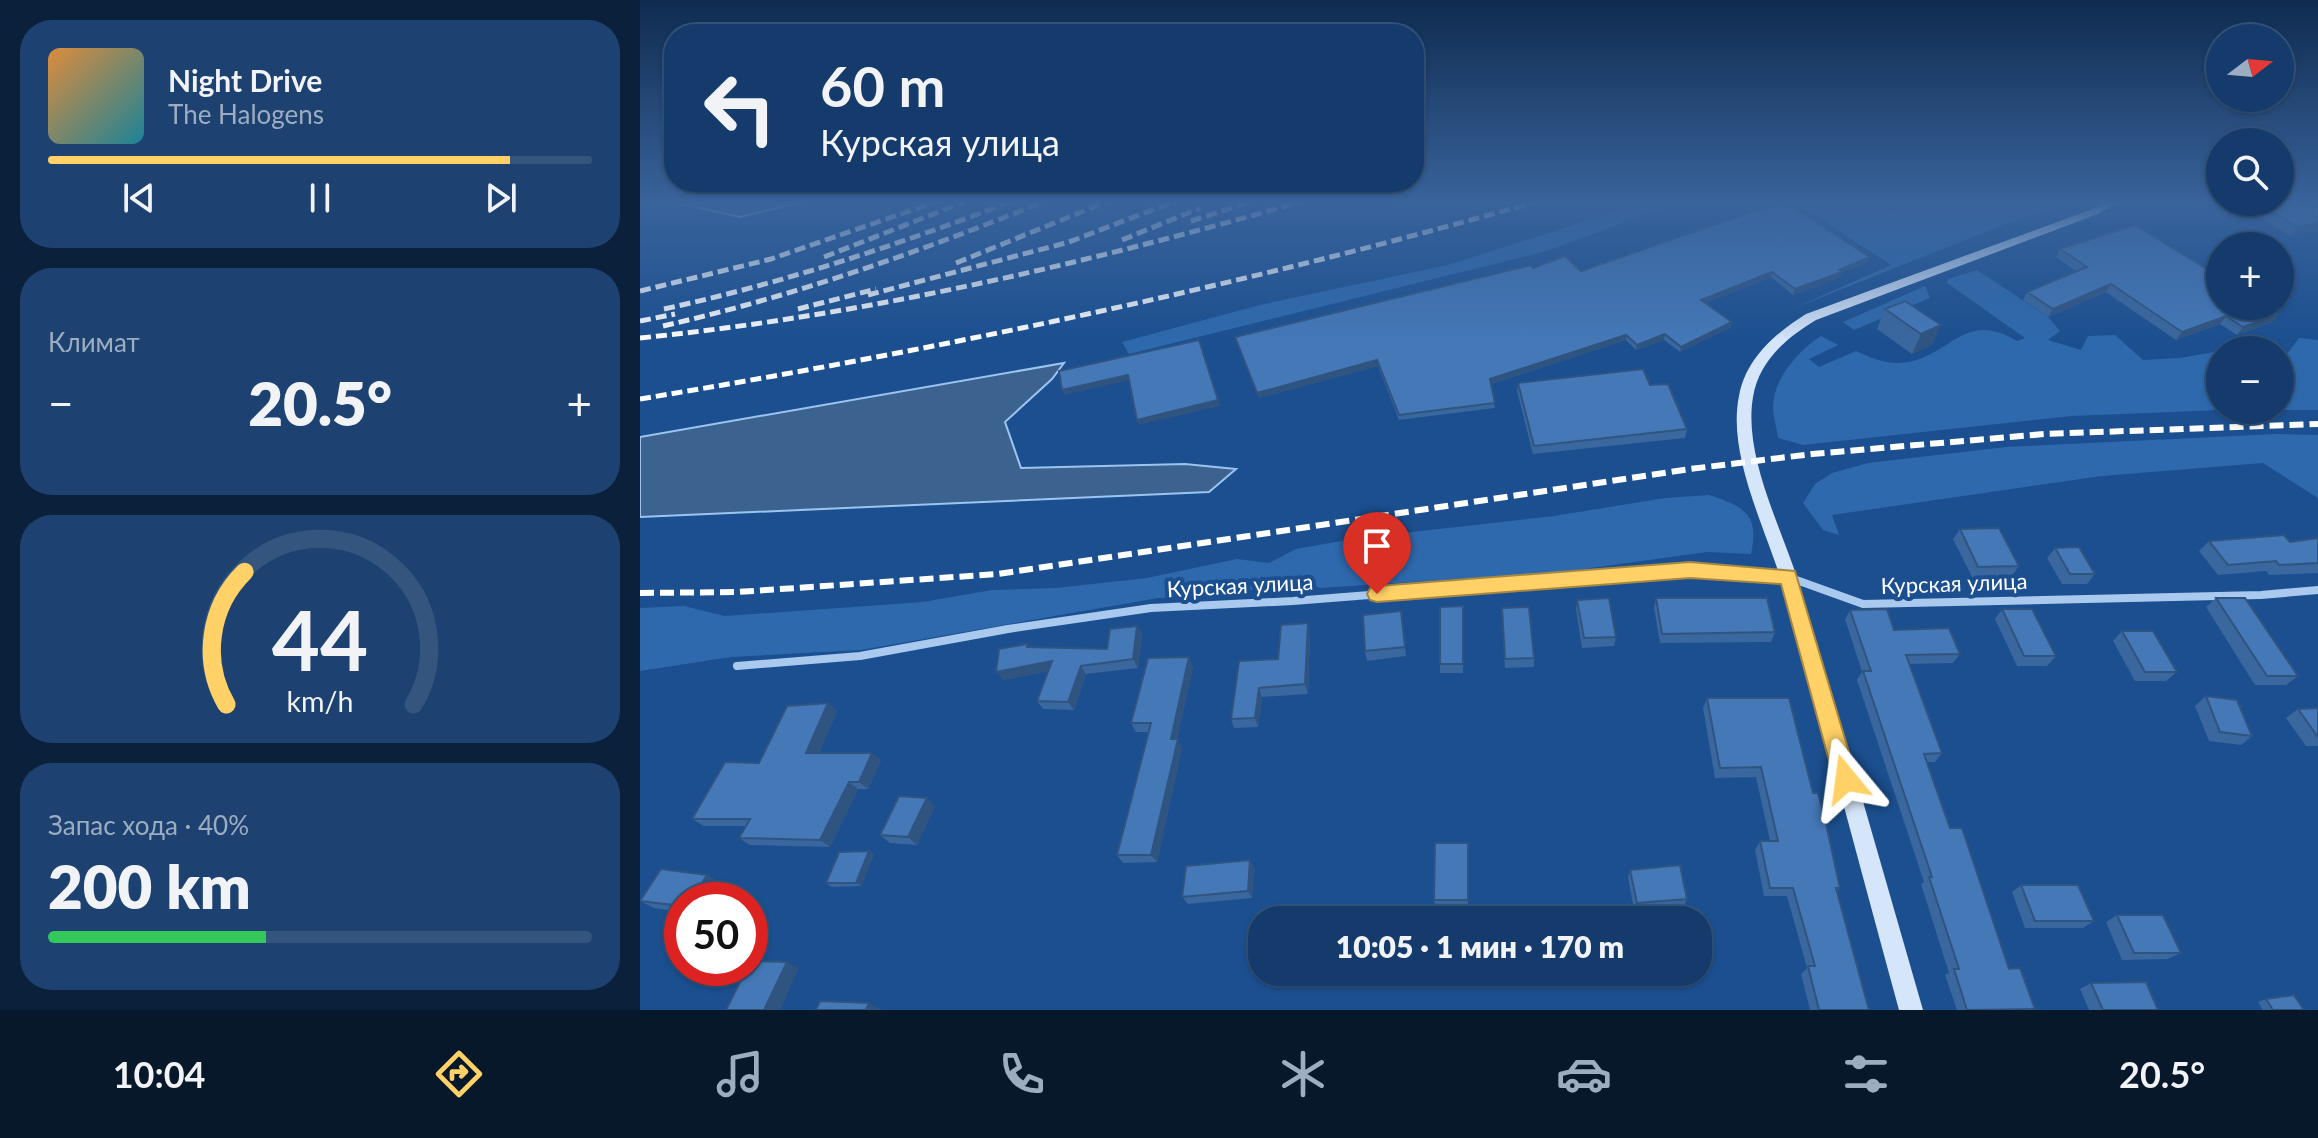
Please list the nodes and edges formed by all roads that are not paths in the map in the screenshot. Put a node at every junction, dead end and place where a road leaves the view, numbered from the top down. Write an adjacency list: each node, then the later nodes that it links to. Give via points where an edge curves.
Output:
1 (1995, 248): 2 (main road, via 1811,317 1773,342 1755,369 1744,410 1747,444)
2 (1788, 577): 3 (street, Курская улица, via 1863,604); 4 (street, Курская улица, via 1690,570 1151,608 860,656); 5 (main road)
3 (2318, 590)
4 (737, 666)
5 (1911, 1010)

